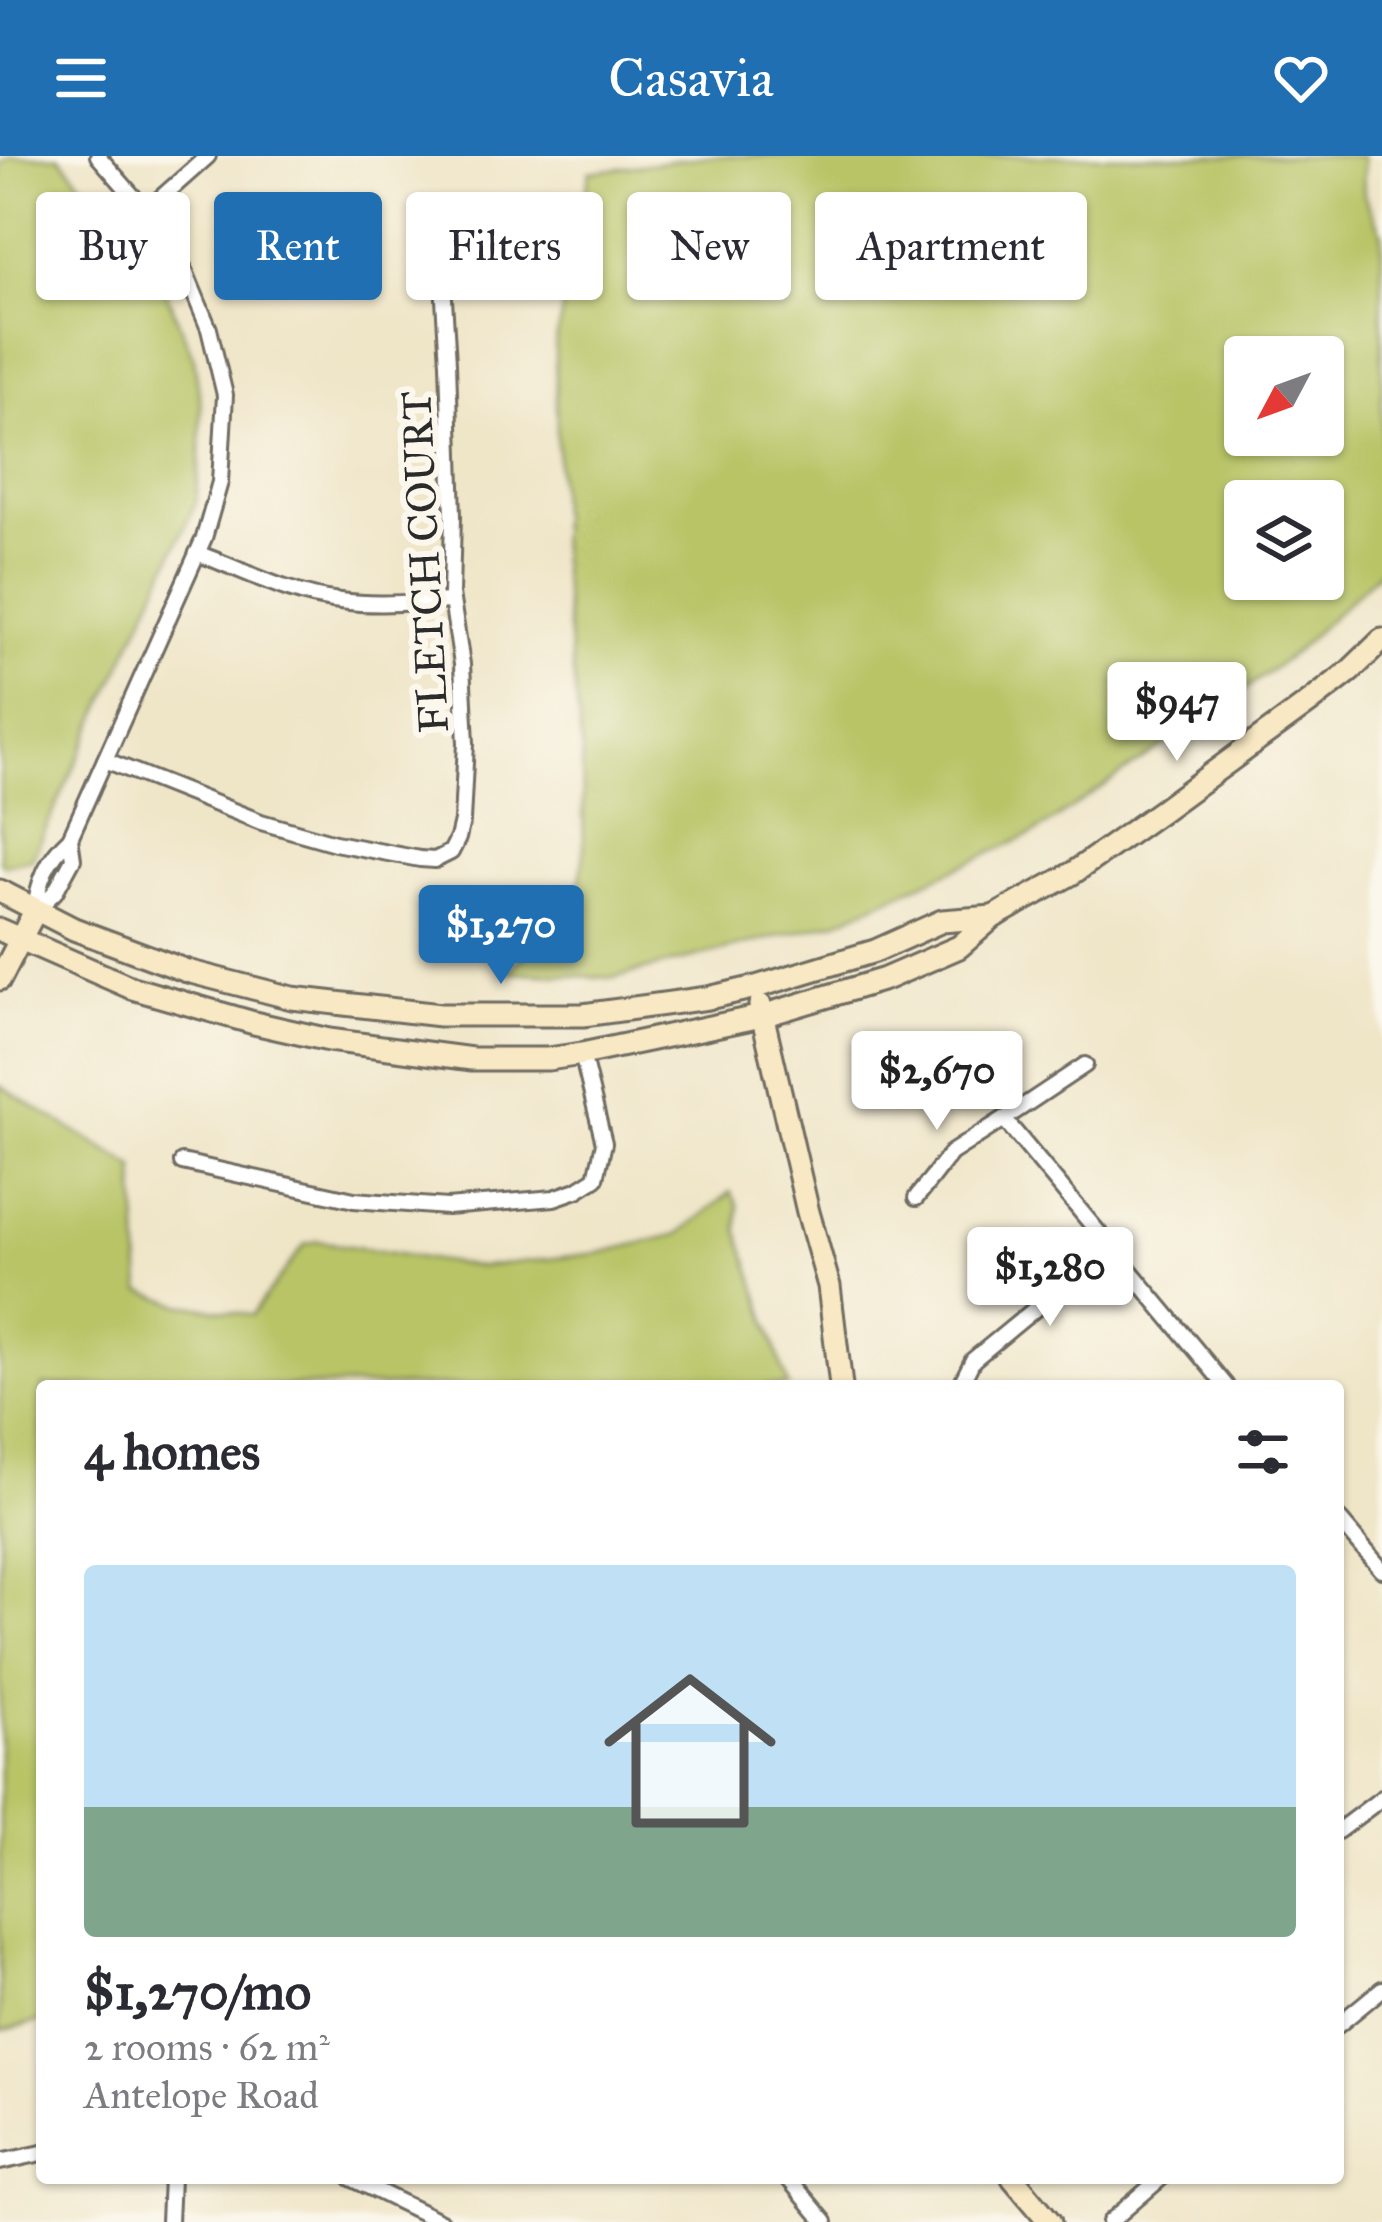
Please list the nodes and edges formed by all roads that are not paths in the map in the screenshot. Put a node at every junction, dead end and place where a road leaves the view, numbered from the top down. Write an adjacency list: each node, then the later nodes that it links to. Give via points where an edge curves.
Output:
1 (98, 156): 3 (street)
2 (208, 156): 4 (street)
3 (129, 192)
4 (167, 192)
5 (190, 283): 7 (street, via 224,395 220,482)
6 (444, 300): 8 (street, FLETCH COURT)
7 (197, 554): 8 (street, via 337,601); 10 (street)
8 (452, 601): 10 (street, FLETCH COURT, via 466,743 462,821 451,852 435,860 261,822)
9 (1382, 640): 13 (street, via 1161,811)
10 (105, 760): 12 (street, via 70,838 73,859)
11 (0, 891): 12 (street)
12 (35, 911): 14 (street); 16 (street, via 187,971 292,998 440,1015 583,1015)
13 (993, 917): 16 (street, via 943,921); 17 (street, via 959,946 885,979)
14 (10, 936): 15 (street); 18 (street, via 132,988 329,1040 472,1059)
15 (0, 979)
16 (756, 987): 17 (street)
17 (763, 1016): 18 (street); 24 (street, via 829,1286)
18 (582, 1054): 21 (street, via 604,1143 596,1178 554,1198 447,1208 354,1200)
19 (1085, 1065): 20 (street)
20 (1004, 1118): 22 (street, via 951,1154); 23 (street)
21 (182, 1162)
22 (916, 1198)
23 (1109, 1248): 25 (street, via 973,1360); 26 (street)
24 (840, 1380)
25 (964, 1380)
26 (1221, 1380)
27 (1344, 1525): 28 (street)
28 (1382, 1570)
29 (1382, 1798): 30 (street)
30 (1344, 1826)
31 (1382, 1989): 32 (street)
32 (1344, 2020)
33 (36, 2154): 34 (street)
34 (0, 2162)
35 (171, 2184): 40 (street)
36 (363, 2184): 41 (street)
37 (793, 2184): 42 (street)
38 (1018, 2184): 43 (street)
39 (1154, 2184): 44 (street)
40 (169, 2222)
41 (441, 2222)
42 (825, 2222)
43 (1050, 2222)
44 (1110, 2222)

